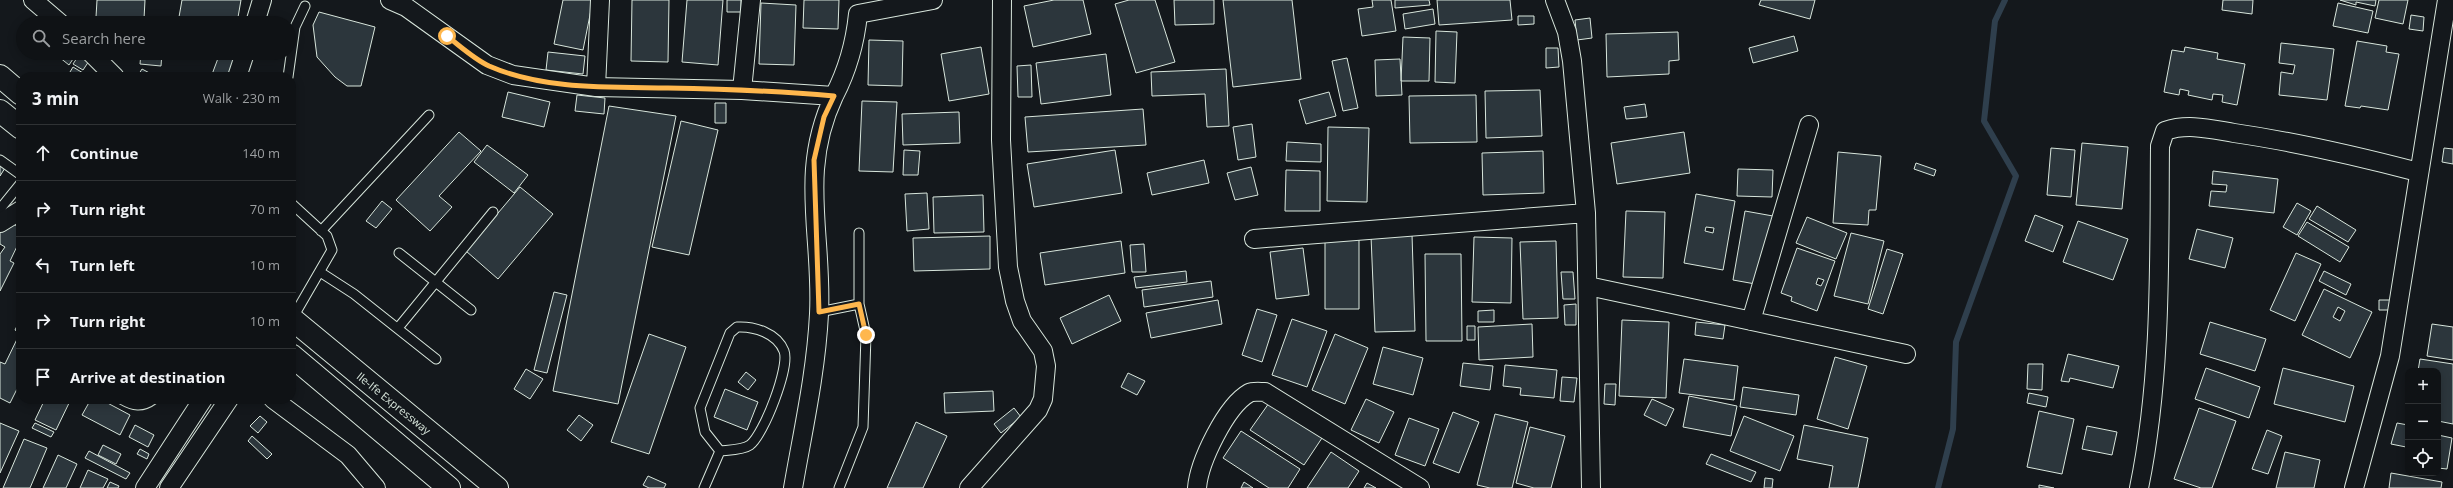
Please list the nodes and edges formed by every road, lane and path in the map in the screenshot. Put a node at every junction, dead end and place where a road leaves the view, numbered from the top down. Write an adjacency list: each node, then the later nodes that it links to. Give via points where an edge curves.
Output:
1 (32, 0): 12 (street)
2 (262, 0): 13 (street)
3 (390, 0): 22 (street, via 406,7 487,65 513,75)
4 (600, 0): 22 (street)
5 (751, 0): 24 (street)
6 (932, 0): 11 (street)
7 (1002, 0): 71 (street, via 1001,140 1008,267 1022,321 1043,351 1046,366 1043,399 1038,410)
8 (1555, 0): 38 (street, via 1567,32 1572,61)
9 (2447, 0): 32 (street)
10 (305, 6): 14 (lane)
11 (858, 7): 25 (street, via 855,44 846,73)
12 (51, 16)
13 (257, 16)
14 (296, 25)
15 (98, 60): 18 (street)
16 (243, 60): 19 (street)
17 (290, 60): 20 (lane)
18 (110, 72)
19 (239, 72)
20 (289, 72)
21 (0, 76): 23 (highway)
22 (596, 87): 24 (street)
23 (16, 90)
24 (742, 90): 25 (street)
25 (834, 96): 50 (street, via 824,117 814,160)
26 (0, 111): 28 (highway)
27 (429, 115): 40 (lane)
28 (16, 124)
29 (1809, 125): 51 (street)
30 (0, 160): 31 (lane)
31 (16, 171)
32 (2418, 172): 75 (street, via 2341,151 2244,134 2180,126 2165,131 2160,146 2159,288 2150,419); 76 (street, via 2390,356)
33 (16, 189): 35 (lane)
34 (296, 208): 40 (lane)
35 (0, 209)
36 (493, 212): 45 (lane)
37 (16, 213): 39 (street)
38 (1586, 213): 42 (street); 46 (street)
39 (0, 223)
40 (321, 231): 44 (lane, via 327,236 332,250)
41 (859, 233): 47 (lane)
42 (1254, 239)
43 (399, 253): 45 (lane)
44 (320, 272): 49 (lane); 53 (lane)
45 (435, 283): 48 (lane); 53 (lane)
46 (1588, 286): 51 (street); 74 (street)
47 (859, 304): 50 (lane); 70 (lane, via 866,335 863,427)
48 (471, 310)
49 (296, 312)
50 (819, 312): 69 (street, via 815,362)
51 (1751, 321): 54 (street)
52 (296, 322): 67 (highway, Ile-Ife Expressway)
53 (398, 328): 56 (lane)
54 (1906, 354)
55 (296, 359): 66 (highway)
56 (436, 359)
57 (129, 404): 58 (lane)
58 (142, 404)
59 (200, 404): 63 (street)
60 (226, 404): 64 (street)
61 (279, 404): 65 (street, via 348,454)
62 (720, 451): 62 (lane, via 749,445 766,422 776,396 783,370 784,352 775,338 764,331 746,326 730,333 700,408 705,432); 68 (lane)
63 (145, 488)
64 (169, 488)
65 (376, 488)
66 (449, 488)
67 (497, 488)
68 (704, 488)
69 (792, 488)
70 (839, 488)
71 (969, 488)
72 (1198, 488): 73 (street, via 1198,475 1209,444 1240,401 1251,392 1264,392)
73 (1420, 488)
74 (1591, 488)
75 (2139, 488)
76 (2354, 488)

